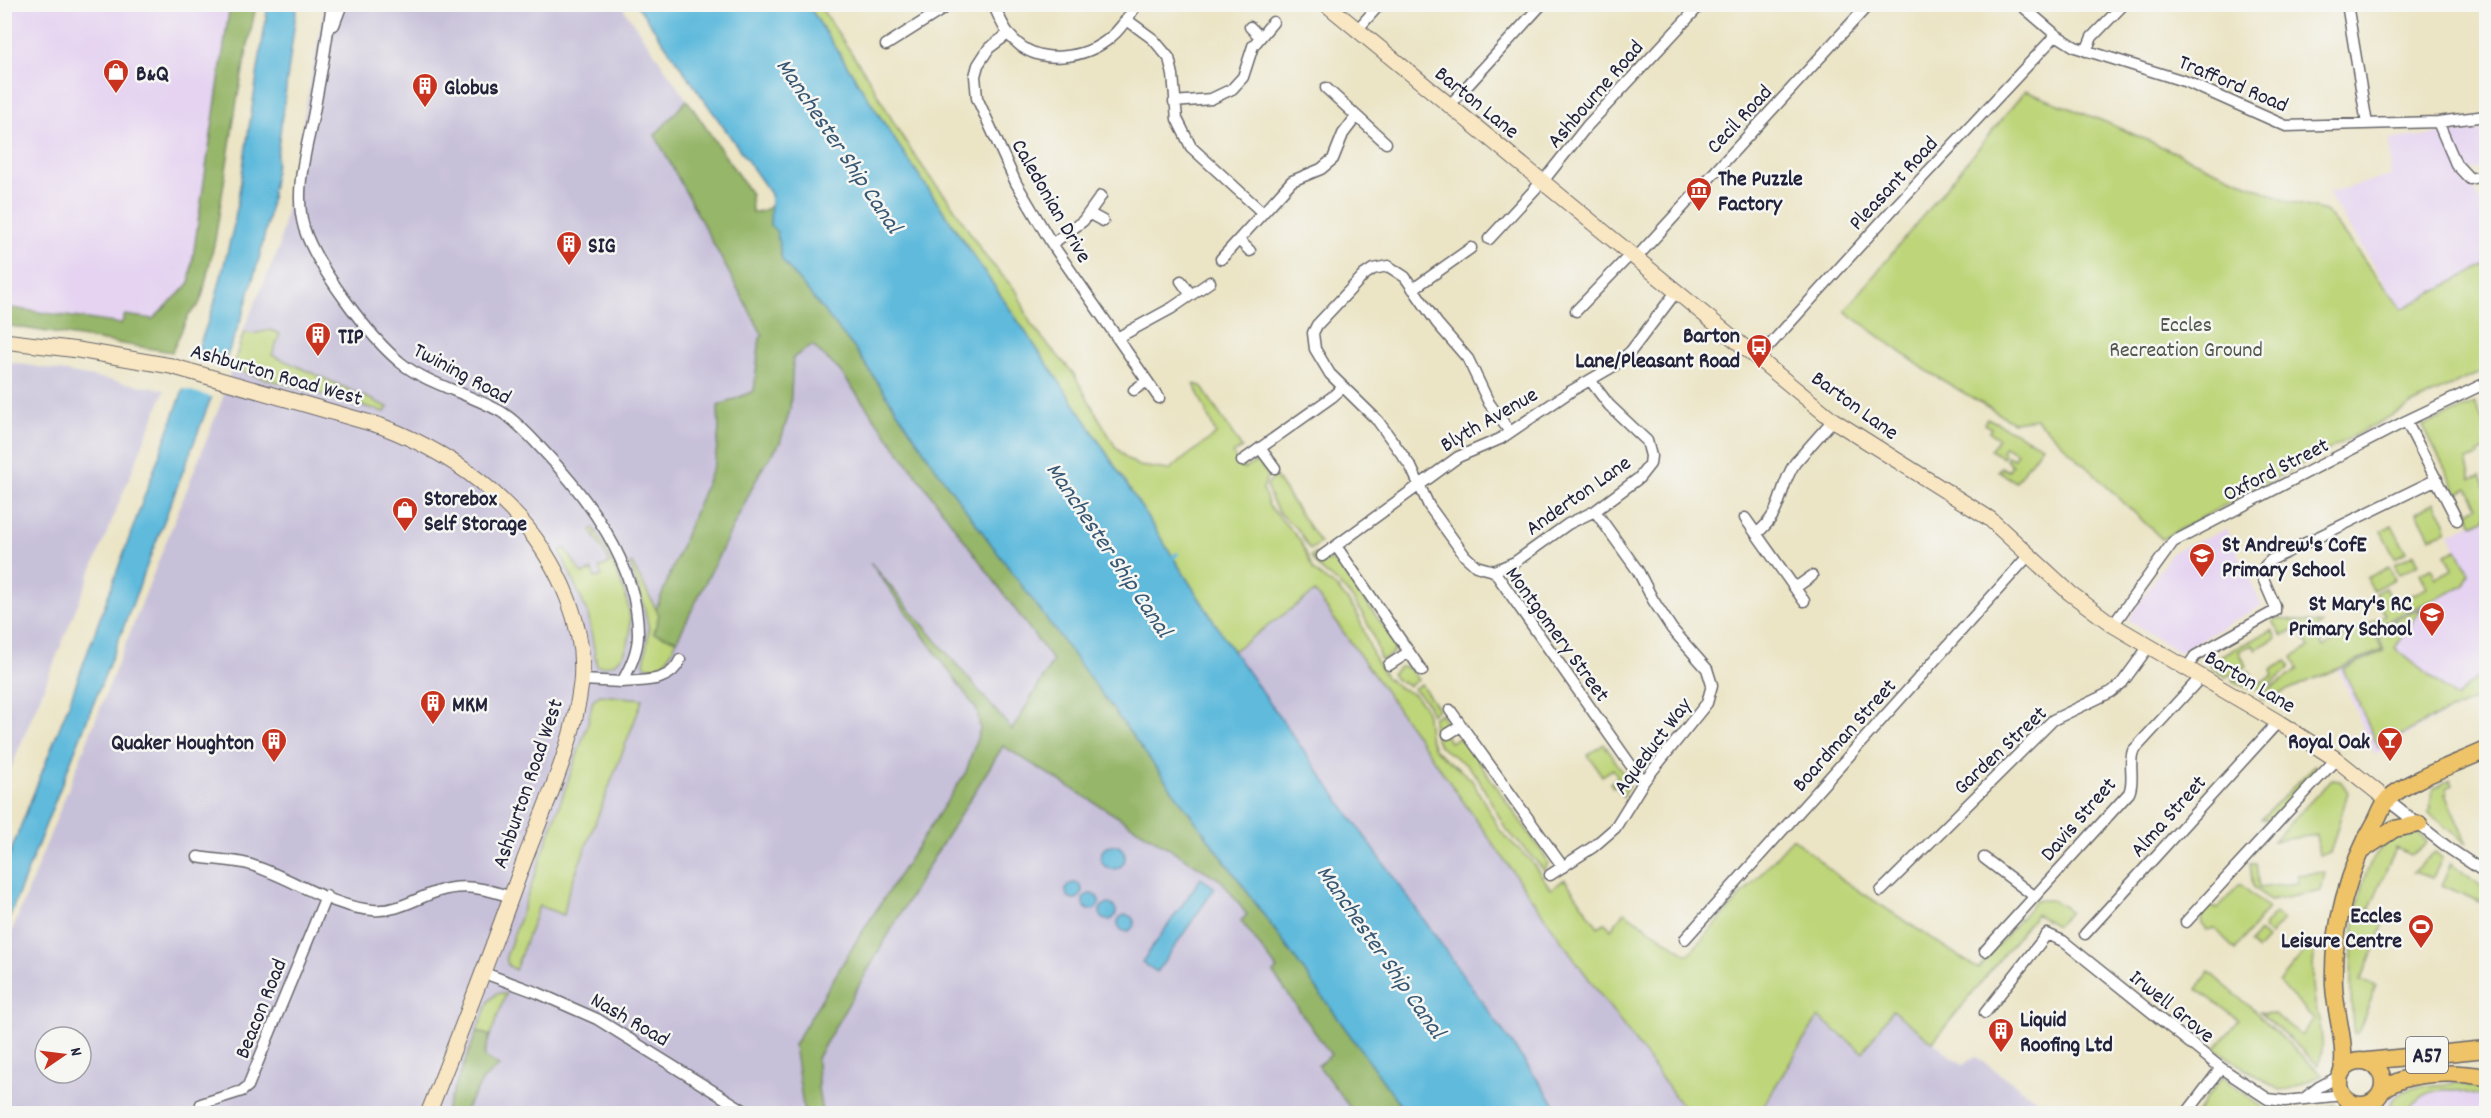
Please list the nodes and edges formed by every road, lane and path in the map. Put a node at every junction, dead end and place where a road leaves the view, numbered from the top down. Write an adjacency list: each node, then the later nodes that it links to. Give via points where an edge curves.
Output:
1 (332, 4): 21 (street)
2 (342, 4): 21 (street)
3 (951, 4): 22 (street)
4 (993, 4): 18 (street)
5 (1137, 4): 14 (street)
6 (1326, 4): 17 (main road, Barton Lane)
7 (1380, 4): 17 (street)
8 (1542, 4): 26 (street)
9 (1701, 4): 33 (street, Ashbourne Road)
10 (1869, 4): 43 (street, Cecil Road)
11 (2020, 4): 19 (street, Trafford Road)
12 (2124, 4): 23 (street, via 2092,37)
13 (2347, 4): 30 (street)
14 (1127, 20): 18 (street, via 1099,46 1065,57 1031,52); 25 (street, via 1166,54 1173,75)
15 (1273, 22): 20 (street)
16 (1250, 27): 20 (street)
17 (1356, 31): 26 (main road, Barton Lane)
18 (1008, 34): 40 (street, Caledonian Drive, via 989,48 978,65 977,98 1016,183)
19 (2056, 35): 23 (street, Trafford Road); 53 (street, Pleasant Road)
20 (1259, 36): 25 (street, via 1243,77 1232,90 1211,99)
21 (326, 45): 88 (street, Twining Road, via 301,190 301,214 314,251 336,286 401,364 510,418 586,502 620,560 634,603 638,640)
22 (886, 45)
23 (2086, 51): 30 (street, Trafford Road, via 2187,82 2286,126)
24 (1326, 88): 28 (street)
25 (1174, 102): 35 (street, via 1191,147)
26 (1449, 106): 33 (main road, Barton Lane)
27 (2487, 116): 29 (street, Trafford Road)
28 (1356, 117): 31 (street); 35 (street, via 1346,129 1334,159 1292,181)
29 (2438, 122): 30 (street, Trafford Road); 32 (street, via 2456,164 2470,179)
30 (2367, 124)
31 (1386, 143)
32 (2487, 175)
33 (1542, 180): 38 (street, Ashbourne Road); 43 (main road, Barton Lane)
34 (1101, 196): 36 (street)
35 (1263, 213): 39 (street)
36 (1090, 214): 37 (street); 40 (street)
37 (1103, 221)
38 (1489, 239)
39 (1239, 240): 42 (street); 44 (street)
40 (1052, 244): 51 (street, Caledonian Drive)
41 (1471, 248): 47 (street)
42 (1250, 251)
43 (1633, 256): 48 (main road, Barton Lane); 50 (street, Cecil Road)
44 (1221, 259)
45 (1181, 281): 49 (street)
46 (1210, 282): 49 (street)
47 (1413, 289): 57 (street, Montgomery Street, via 1394,269 1373,269 1317,325 1313,333 1315,349); 62 (street, Montgomery Street, via 1468,360 1489,402)
48 (1676, 292): 53 (main road, Barton Lane); 54 (street, Blyth Avenue, via 1631,351)
49 (1191, 295): 51 (street)
50 (1576, 311)
51 (1117, 338): 55 (street, Caledonian Drive)
52 (4, 341): 87 (main road, Ashburton Road West, via 171,366 229,381 407,435 449,458 485,484 517,516 555,570 579,635)
53 (1758, 358): 60 (main road, Barton Lane)
54 (1590, 380): 62 (street, Blyth Avenue); 68 (street, Anderton Lane, via 1609,405 1643,435 1651,456 1639,478)
55 (1147, 381): 58 (street); 59 (street, Caledonian Drive)
56 (2487, 383): 61 (street, Oxford Street)
57 (1342, 388): 63 (street); 67 (street, Montgomery Street, via 1377,421)
58 (1134, 390)
59 (1159, 398)
60 (1833, 420): 71 (street, via 1797,460 1774,515); 73 (main road, Barton Lane, via 1990,519)
61 (2406, 421): 66 (street); 79 (street, Oxford Street, via 2173,542)
62 (1510, 432): 67 (street, Blyth Avenue, via 1492,444 1458,457)
63 (1260, 448): 64 (street); 65 (street)
64 (1242, 461)
65 (1275, 468)
66 (2437, 479): 70 (street); 84 (street, via 2267,563 2262,576 2275,611 2195,656)
67 (1419, 484): 72 (street, Blyth Avenue); 75 (street, Montgomery Street, via 1429,506 1464,556 1476,566)
68 (1595, 510): 75 (street, Anderton Lane, via 1515,562); 95 (street, Aqueduct Way, via 1638,571 1658,609 1711,677 1707,703)
69 (1745, 518): 71 (street)
70 (2457, 520)
71 (1756, 534): 77 (street)
72 (1336, 546): 74 (street, Blyth Avenue); 81 (street)
73 (2029, 555): 79 (main road, Barton Lane); 110 (street, Boardman Street)
74 (1322, 556)
75 (1494, 571): 95 (street, Montgomery Street)
76 (1812, 576): 77 (street)
77 (1795, 588): 78 (street)
78 (1804, 601)
79 (2113, 625): 80 (main road, Barton Lane)
80 (2149, 646): 84 (main road, Barton Lane); 104 (street, Garden Street, via 2111,692 2053,720)
81 (1408, 652): 83 (street); 85 (street)
82 (680, 660): 88 (street, via 676,669 660,678)
83 (1389, 665)
84 (2187, 668): 86 (main road, Barton Lane)
85 (1422, 671)
86 (2201, 677): 90 (main road, Barton Lane); 106 (street, Davis Street, via 2133,751 2129,760 2129,793)
87 (582, 680): 88 (street); 107 (main road, Ashburton Road West, via 568,743)
88 (622, 682)
89 (1450, 710): 91 (street)
90 (2278, 722): 94 (main road, Barton Lane); 109 (street, Alma Street)
91 (1461, 726): 92 (street); 101 (street)
92 (1448, 734)
93 (2487, 750): 96 (main road, via 2409,784)
94 (2336, 759): 96 (main road, Barton Lane); 108 (street)
95 (1644, 781): 101 (street, Aqueduct Way, via 1615,828)
96 (2387, 800): 97 (street); 98 (main road)
97 (2419, 824): 98 (main road, via 2394,829); 102 (street)
98 (2360, 851): 117 (main road, via 2344,893 2335,960 2336,1008 2343,1047)
99 (198, 857): 105 (street, via 248,864)
100 (1984, 858): 106 (street)
101 (1563, 867): 103 (street, Aqueduct Way)
102 (2487, 873)
103 (1550, 875)
104 (1881, 891)
105 (326, 896): 107 (street, via 374,910 400,907 453,887 477,887); 121 (street, Beacon Road, via 248,1086)
106 (2034, 896): 111 (street, Davis Street)
107 (511, 897): 112 (main road, Ashburton Road West)
108 (2186, 922)
109 (2085, 934)
110 (1686, 939)
111 (1985, 951)
112 (484, 973): 123 (main road, Ashburton Road West); 124 (street, Nash Road, via 597,1019)
113 (1985, 1013): 116 (street, Irwell Grove, via 2047,934 2063,940)
114 (2487, 1049): 115 (main road, A57)
115 (2367, 1061): 117 (main road, via 2353,1062); 120 (main road, via 2382,1075)
116 (2221, 1068): 119 (street, Irwell Grove, via 2268,1098 2285,1101); 125 (street)
117 (2341, 1074): 119 (street, Irwell Grove); 122 (main road, via 2339,1087)
118 (2487, 1077): 120 (main road, A57, via 2435,1074 2394,1082)
119 (2306, 1097): 122 (street, Irwell Grove)
120 (2379, 1100): 122 (main road, via 2367,1105)
121 (201, 1104)
122 (2352, 1104)
123 (428, 1113)
124 (750, 1113)
125 (2186, 1113)

